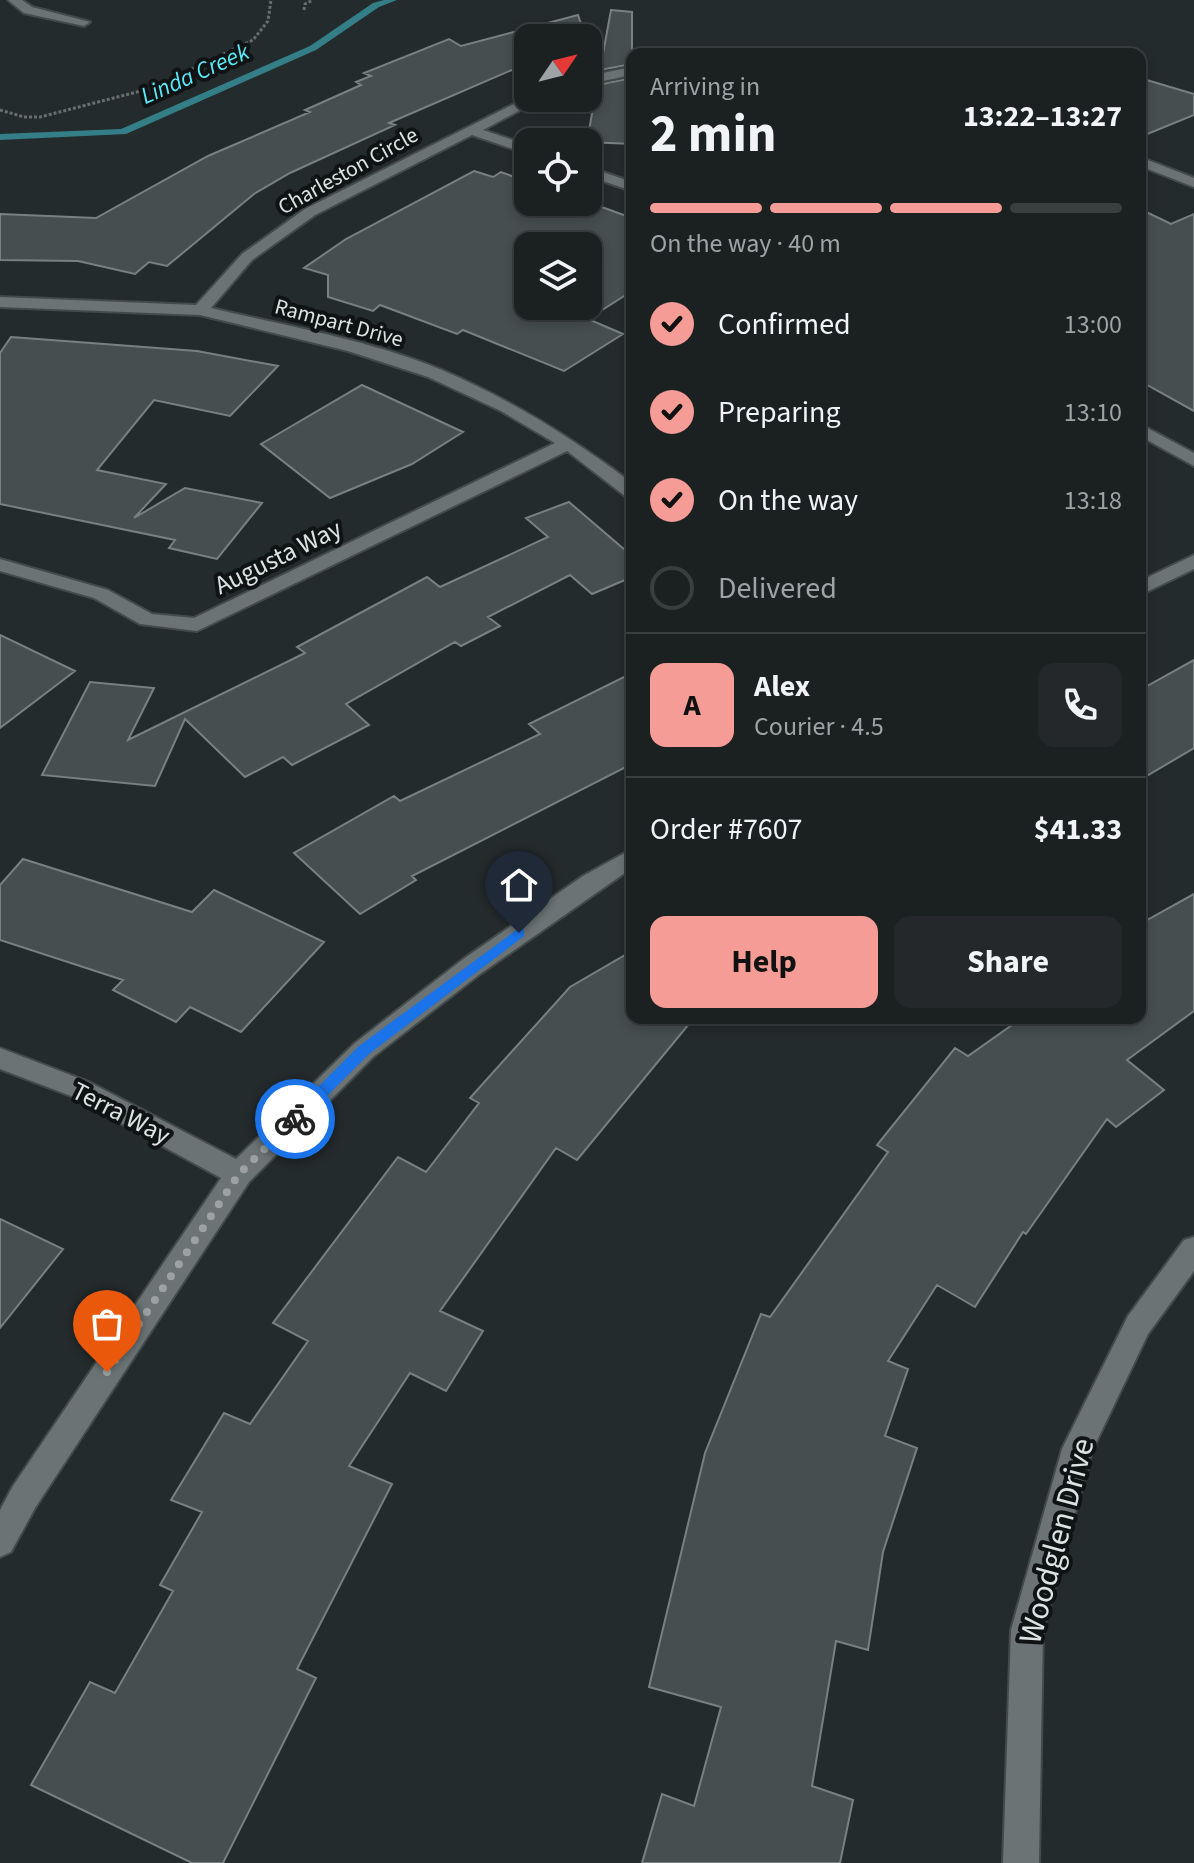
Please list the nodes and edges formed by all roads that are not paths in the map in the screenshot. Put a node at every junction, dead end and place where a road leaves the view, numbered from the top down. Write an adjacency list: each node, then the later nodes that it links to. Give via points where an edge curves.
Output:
1 (14, 0): 2 (street, via 28,10)
2 (84, 22)
3 (626, 72): 4 (street)
4 (602, 77)
5 (514, 109): 6 (street, Charleston Circle)
6 (470, 130): 7 (street); 15 (street, Charleston Circle, via 310,212 247,257)
7 (514, 145)
8 (1194, 162): 10 (street)
9 (1146, 163): 10 (street)
10 (1171, 173): 12 (street)
11 (602, 176): 13 (street)
12 (1194, 183)
13 (626, 185)
14 (0, 302): 15 (street, Rampart Drive)
15 (200, 310): 17 (street, Rampart Drive, via 353,347 434,373)
16 (1146, 433): 18 (street)
17 (568, 443): 19 (street, Rampart Drive); 21 (street, Augusta Way, via 197,625 147,620 101,594)
18 (1194, 461)
19 (626, 487)
20 (1194, 561): 22 (street)
21 (0, 565)
22 (1146, 586)
23 (626, 861): 25 (street, via 483,958 364,1050)
24 (0, 1058): 25 (street, Terra Way, via 80,1089)
25 (239, 1174): 27 (street)
26 (1194, 1249): 28 (street, Woodglen Drive, via 1138,1325 1077,1449 1027,1630)
27 (0, 1541)
28 (1021, 1863)

